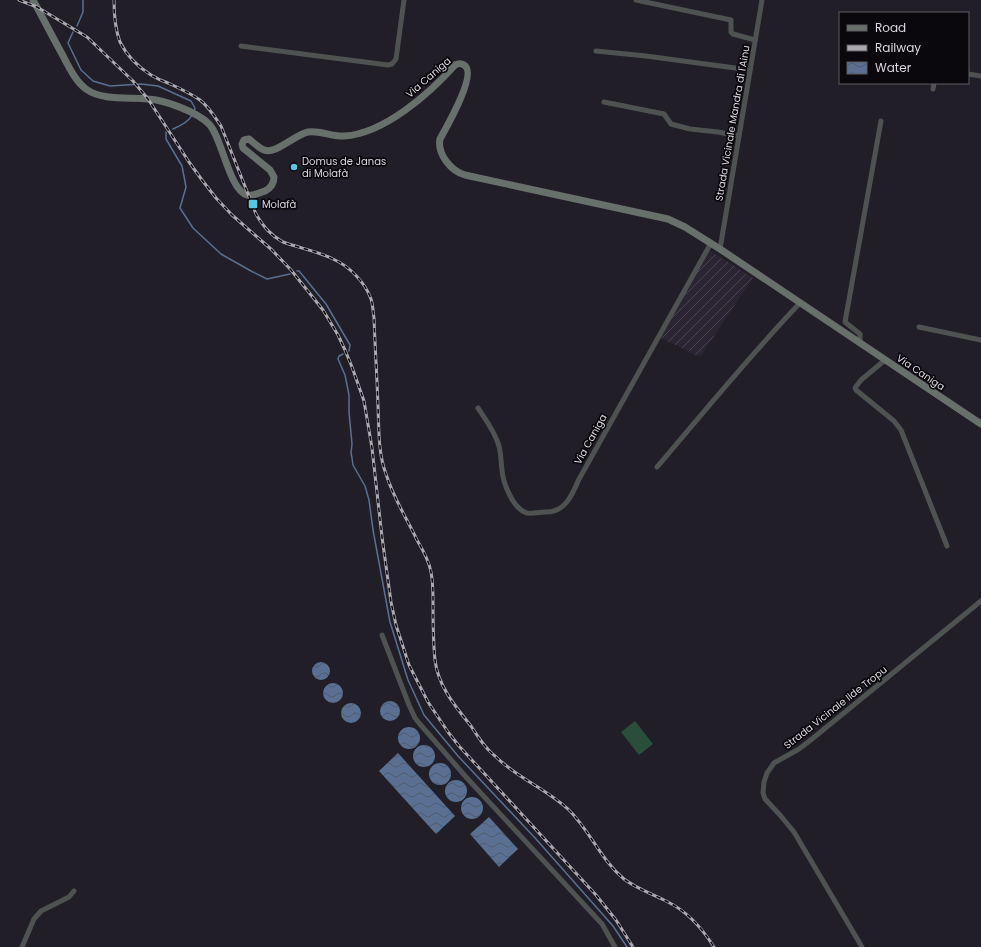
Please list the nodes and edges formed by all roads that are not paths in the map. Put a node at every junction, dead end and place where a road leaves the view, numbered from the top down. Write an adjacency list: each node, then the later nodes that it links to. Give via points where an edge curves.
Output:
1 (33, 0): 16 (street, Via Caniga, via 80,84 100,96 162,101 208,122 233,179 240,190 248,195 257,194 270,187 274,177 270,170 243,148 244,140 249,140 269,151 306,132 343,137 376,128 437,84 460,63 467,67 468,77 439,146 452,168 466,175 668,219)
2 (404, 0): 6 (street, via 396,59 392,64)
3 (636, 0): 5 (street, via 731,20 733,34)
4 (762, 0): 5 (street, Strada Vicinale Mandra di l'Ainu)
5 (755, 40): 8 (street, Strada Vicinale Mandra di l'Ainu)
6 (241, 46)
7 (596, 50): 8 (street)
8 (750, 70): 15 (street, Strada Vicinale Mandra di l'Ainu)
9 (969, 74): 10 (street)
10 (981, 76)
11 (934, 84): 12 (street)
12 (933, 89)
13 (604, 102): 15 (street, via 664,114 671,124 690,129)
14 (881, 121): 21 (street, via 845,322 860,334)
15 (739, 136): 17 (street, Strada Vicinale Mandra di l'Ainu)
16 (711, 243): 17 (street, Via Caniga); 23 (street, Via Caniga, via 578,480 573,494 563,507 547,512 528,513 516,505 510,496 502,471 498,445)
17 (720, 249): 18 (street, Via Caniga)
18 (800, 303): 21 (street, Via Caniga); 25 (street)
19 (919, 327): 20 (street)
20 (981, 340)
21 (860, 343): 22 (street, Via Caniga)
22 (884, 360): 24 (street, Via Caniga); 26 (street, via 855,388 902,430)
23 (478, 408)
24 (981, 424)
25 (657, 467)
26 (947, 546)
27 (981, 601): 32 (street, Strada Vicinale Ilde Tropu, via 812,739 774,763 767,773 763,793 765,799 794,832)
28 (382, 635): 31 (street, via 415,718 602,924)
29 (74, 891): 30 (street, via 69,897 41,911 34,919)
30 (22, 947)
31 (615, 947)
32 (862, 947)

